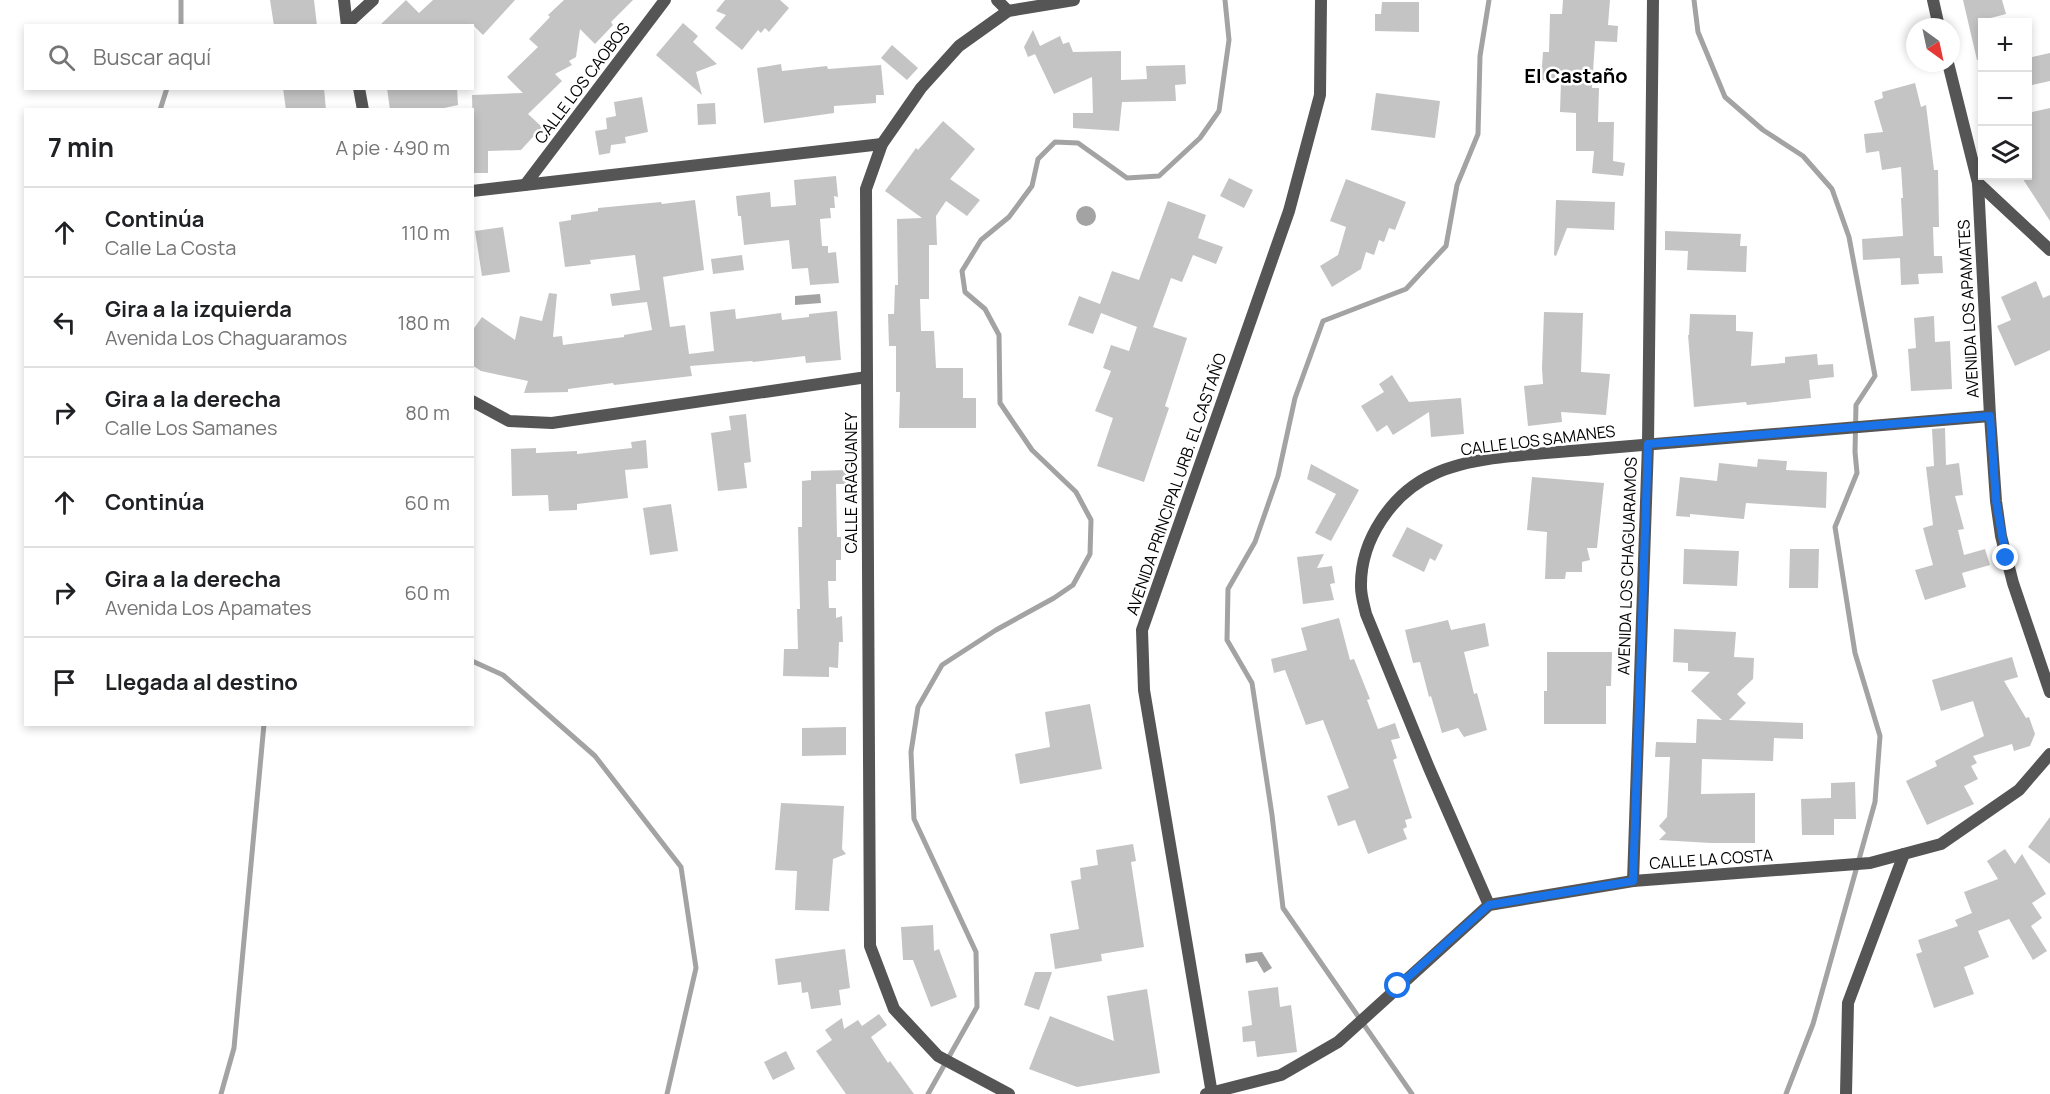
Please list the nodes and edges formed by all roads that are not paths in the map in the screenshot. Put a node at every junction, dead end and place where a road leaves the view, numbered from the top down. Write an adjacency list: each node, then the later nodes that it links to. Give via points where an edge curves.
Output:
1 (344, 0): 11 (street)
2 (373, 0): 12 (street)
3 (665, 0): 18 (street, CALLE LOS CAOBOS)
4 (997, 0): 9 (street)
5 (1074, 0): 9 (street, CALLE ARAGUANEY)
6 (1321, 0): 30 (street, AVENIDA PRINCIPAL URB. EL CASTAÑO, via 1320,95 1289,211 1142,630 1144,690)
7 (1653, 0): 24 (street, AVENIDA LOS CHAGUARAMOS)
8 (1933, 0): 10 (street)
9 (1008, 11): 16 (street, CALLE ARAGUANEY, via 959,46 921,88)
10 (1937, 18)
11 (347, 24)
12 (348, 24)
13 (1950, 72): 17 (street, AVENIDA LOS APAMATES)
14 (359, 90): 15 (street)
15 (363, 108)
16 (882, 144): 18 (street); 21 (street, CALLE ARAGUANEY, via 866,189)
17 (1978, 183): 20 (street); 23 (street, AVENIDA LOS APAMATES)
18 (525, 185): 19 (street)
19 (474, 191)
20 (2050, 250)
21 (867, 377): 22 (street, via 552,423 509,421); 31 (street, CALLE ARAGUANEY, via 870,946 894,1009 938,1056)
22 (474, 401)
23 (1990, 416): 24 (street, CALLE LOS SAMANES); 25 (street, AVENIDA LOS APAMATES, via 2001,536)
24 (1648, 444): 28 (street, AVENIDA LOS CHAGUARAMOS); 29 (street, CALLE LOS SAMANES, via 1475,461 1434,474 1413,486 1391,507 1367,552 1361,586 1366,614)
25 (2050, 692)
26 (2050, 754): 27 (street, via 2019,790 1941,844)
27 (1904, 854): 28 (street, CALLE LA COSTA, via 1870,863); 32 (street, via 1848,1004)
28 (1633, 881): 29 (street, CALLE LA COSTA)
29 (1489, 905): 30 (street, via 1338,1042 1281,1075)
30 (1210, 1093)
31 (1009, 1094)
32 (1846, 1094)

